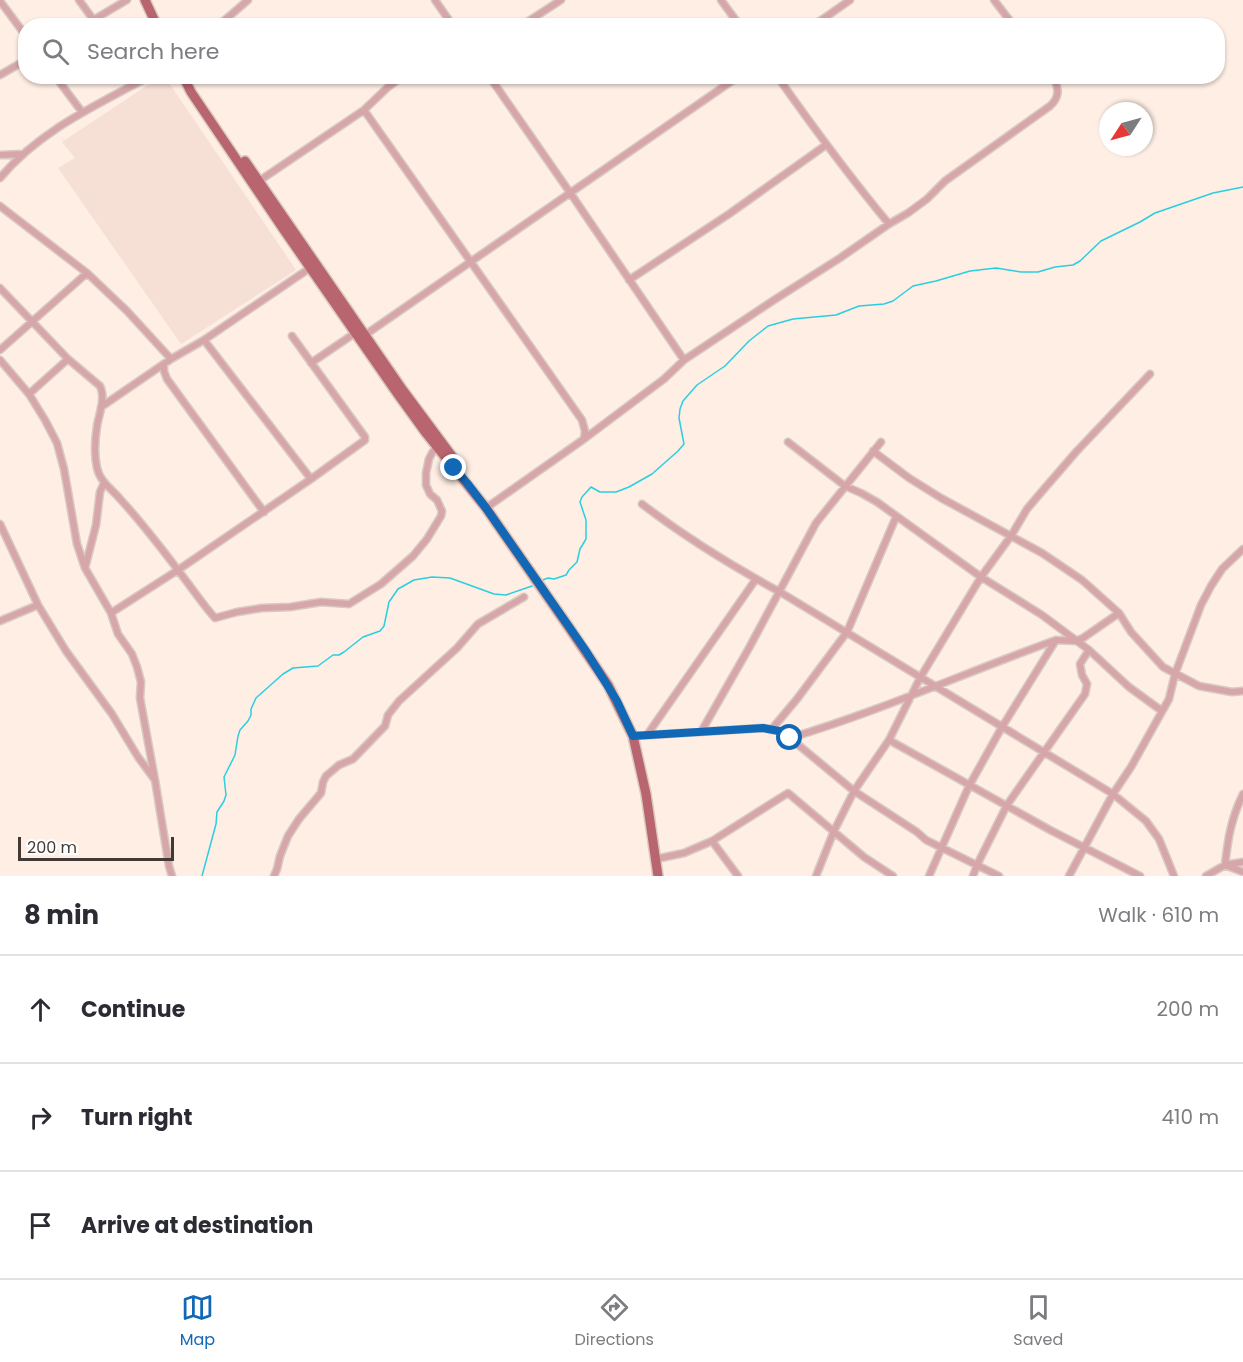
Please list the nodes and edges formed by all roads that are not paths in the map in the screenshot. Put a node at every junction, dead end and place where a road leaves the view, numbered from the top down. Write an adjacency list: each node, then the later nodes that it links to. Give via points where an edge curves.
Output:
1 (79, 0): 11 (street)
2 (127, 0): 12 (street)
3 (145, 0): 13 (main road)
4 (248, 0): 14 (street)
5 (435, 0): 15 (street)
6 (561, 0): 16 (street)
7 (721, 0): 17 (street)
8 (849, 0): 18 (street)
9 (994, 0): 19 (street)
10 (0, 1): 20 (street)
11 (92, 18)
12 (95, 18)
13 (153, 18)
14 (227, 18)
15 (447, 18)
16 (533, 18)
17 (734, 18)
18 (824, 18)
19 (1008, 18)
20 (18, 25)
21 (18, 65): 22 (street)
22 (0, 75)
23 (61, 84): 32 (street)
24 (136, 84): 32 (street)
25 (190, 84): 37 (main road)
26 (392, 84): 31 (street)
27 (495, 84): 38 (street)
28 (728, 84): 38 (street)
29 (783, 84): 33 (street)
30 (1056, 84): 40 (street, via 1059,92 1050,106)
31 (364, 110): 37 (street); 41 (street)
32 (82, 112): 34 (street)
33 (826, 146): 40 (street); 44 (street)
34 (24, 154): 35 (street); 36 (street)
35 (0, 155)
36 (0, 178)
37 (256, 183): 42 (main road); 47 (main road)
38 (571, 194): 41 (street); 44 (street)
39 (0, 206): 43 (street)
40 (889, 224): 54 (street)
41 (471, 262): 47 (street); 60 (street, via 582,420)
42 (310, 268): 47 (main road); 49 (street)
43 (87, 273): 46 (street); 52 (street)
44 (629, 280): 54 (street)
45 (0, 288): 46 (street)
46 (32, 323): 50 (street); 51 (street)
47 (361, 334): 55 (street); 63 (main road); 67 (main road, via 458,465)
48 (292, 336): 55 (street)
49 (204, 340): 52 (street); 65 (street)
50 (0, 350)
51 (68, 359): 58 (street); 59 (street, via 100,386)
52 (171, 359): 56 (street)
53 (0, 360): 58 (street)
54 (684, 360): 60 (street)
55 (311, 363): 65 (street, via 365,440)
56 (164, 364): 59 (street); 71 (street, via 167,379)
57 (1150, 374): 74 (street, via 1038,496)
58 (29, 394): 76 (street, via 57,443)
59 (101, 407): 66 (street, via 96,456)
60 (584, 439): 70 (street)
61 (788, 441): 68 (street)
62 (881, 442): 64 (street)
63 (438, 447): 67 (main road); 77 (street, via 429,459 426,485 441,511 439,521 413,556 381,584 349,604 321,602 262,608 215,618)
64 (873, 451): 68 (street); 74 (street, via 925,488)
65 (311, 479): 71 (street)
66 (104, 483): 76 (street); 77 (street)
67 (467, 483): 70 (main road)
68 (845, 486): 72 (street); 80 (street, via 816,523)
69 (642, 504): 79 (street, via 675,530)
70 (486, 508): 100 (main road, via 608,685)
71 (264, 512): 77 (street)
72 (896, 517): 78 (street); 86 (street)
73 (0, 524): 82 (street)
74 (1011, 536): 78 (street); 84 (street, via 1082,580)
75 (1243, 549): 90 (street, via 1211,586)
76 (85, 568): 83 (street)
77 (178, 570): 83 (street)
78 (981, 577): 88 (street); 91 (street)
79 (756, 579): 80 (street); 99 (street)
80 (780, 592): 86 (street); 98 (street)
81 (525, 597): 120 (street, via 478,624 399,701 385,726 353,759 327,776 321,793 288,836)
82 (38, 605): 85 (street); 104 (street)
83 (111, 613): 104 (street, via 137,666)
84 (1119, 613): 88 (street); 90 (street, via 1163,667)
85 (0, 621)
86 (847, 632): 91 (street); 97 (street)
87 (1056, 640): 88 (street); 92 (street); 96 (street)
88 (1076, 641): 89 (street)
89 (1089, 650): 95 (street); 103 (street, via 1080,664 1087,684 1085,694)
90 (1175, 674): 93 (street, via 1199,686); 95 (street)
91 (920, 678): 92 (street); 94 (street)
92 (935, 686): 94 (street); 96 (street)
93 (1243, 691)
94 (912, 695): 101 (street); 102 (street)
95 (1162, 711): 107 (street)
96 (1002, 727): 103 (street); 105 (street)
97 (771, 730): 98 (street); 101 (street)
98 (701, 732): 99 (street)
99 (647, 735): 100 (street)
100 (633, 736): 114 (main road)
101 (790, 738): 106 (street)
102 (889, 740): 105 (street); 106 (street)
103 (1044, 752): 107 (street); 109 (street)
104 (155, 780): 119 (street)
105 (969, 786): 109 (street); 113 (street)
106 (854, 791): 110 (street); 113 (street)
107 (1113, 794): 112 (street); 130 (street, via 1146,821 1159,839)
108 (1243, 794): 117 (street, via 1228,836)
109 (1007, 805): 112 (street); 116 (street)
110 (834, 831): 111 (street, via 788,793); 123 (street); 124 (street)
111 (712, 840): 114 (street, via 684,853); 122 (street)
112 (1084, 847): 128 (street); 129 (street)
113 (940, 848): 116 (street); 125 (street)
114 (656, 859): 121 (main road)
115 (1243, 862): 117 (street)
116 (977, 865): 126 (street); 127 (street)
117 (1225, 865): 118 (street); 131 (street)
118 (1243, 872)
119 (172, 876)
120 (274, 876)
121 (658, 876)
122 (738, 876)
123 (816, 876)
124 (892, 876)
125 (929, 876)
126 (973, 876)
127 (999, 876)
128 (1069, 876)
129 (1140, 876)
130 (1174, 876)
131 (1206, 876)

